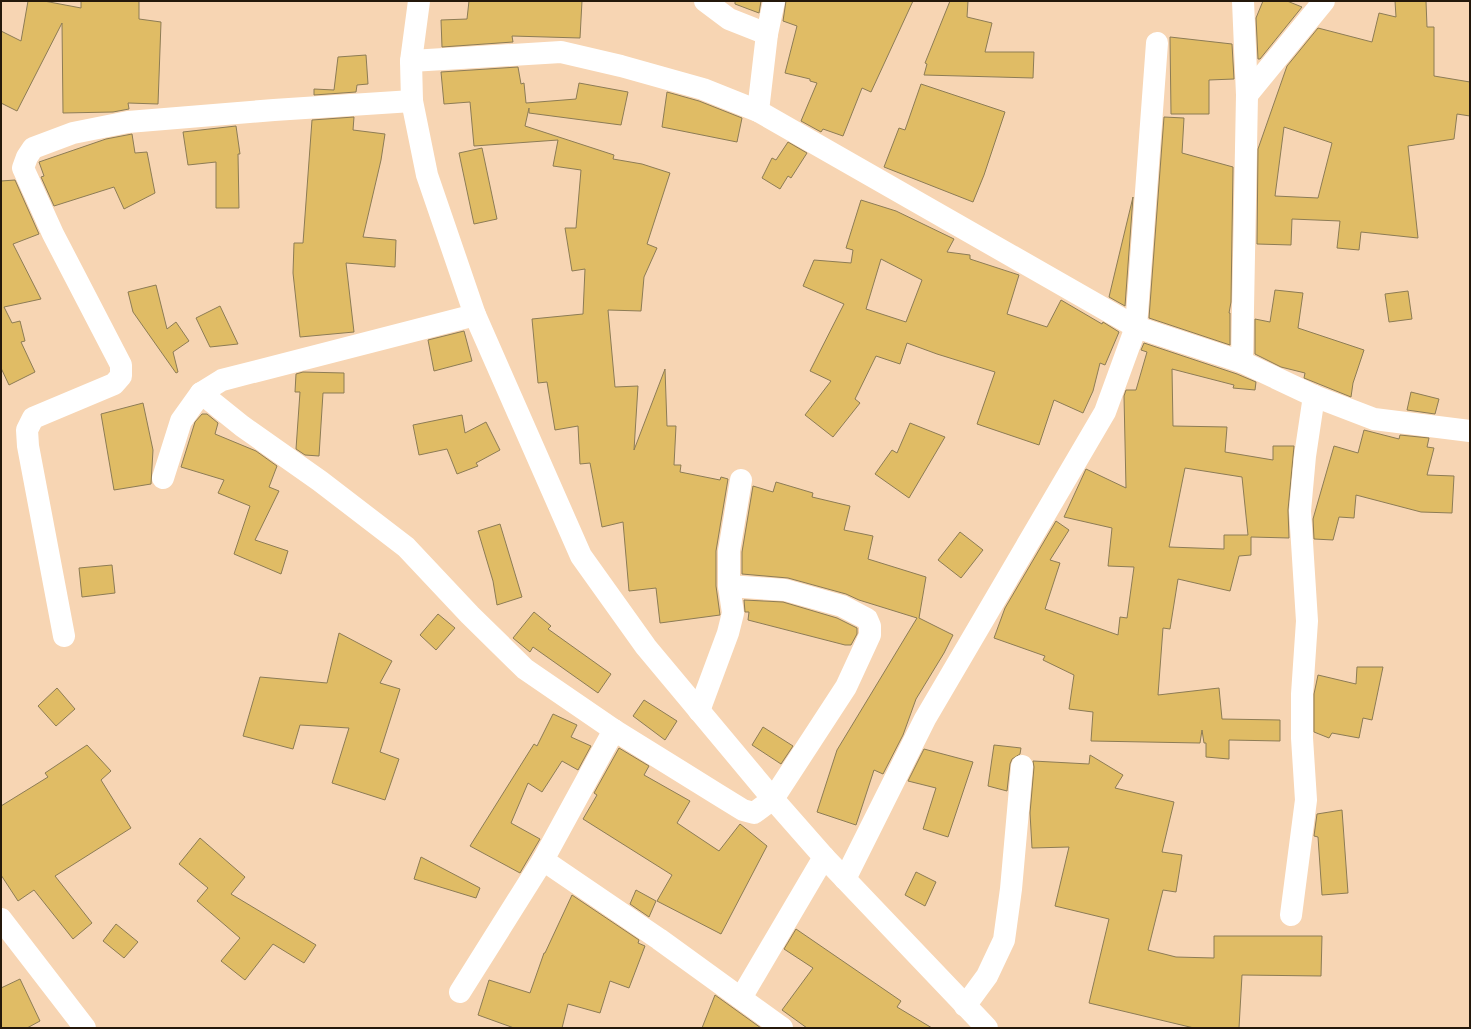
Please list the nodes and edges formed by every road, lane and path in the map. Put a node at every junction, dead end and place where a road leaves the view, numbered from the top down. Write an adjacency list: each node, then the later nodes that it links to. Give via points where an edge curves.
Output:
1 (419, 1): 8 (street)
2 (705, 1): 6 (street, via 729,19)
3 (774, 1): 6 (street)
4 (1243, 1): 9 (street)
5 (1324, 1): 9 (street)
6 (767, 34): 11 (street)
7 (1157, 43): 13 (street)
8 (411, 61): 10 (street); 11 (street, via 561,52 703,89)
9 (1247, 95): 14 (street)
10 (412, 101): 12 (street, via 427,175); 21 (street, via 128,122 73,133 33,148 27,157 23,168 53,234 121,365 121,376 114,384 33,418 27,430)
11 (758, 111): 13 (street)
12 (475, 315): 15 (street, via 222,380); 22 (street, via 581,556 646,647)
13 (1136, 327): 14 (street); 28 (street, via 1105,412 926,719)
14 (1242, 362): 16 (street)
15 (201, 393): 18 (street, via 181,421); 23 (street, via 406,546 470,616 525,669)
16 (1314, 396): 17 (street, via 1374,419); 29 (street, via 1300,511 1307,621 1302,694 1306,800)
17 (1470, 431)
18 (163, 478)
19 (741, 480): 20 (street, via 729,551)
20 (729, 586): 22 (street, via 733,613); 25 (street, via 785,590 842,606 867,619 870,626 870,635 846,687)
21 (64, 636)
22 (699, 710): 25 (street)
23 (614, 730): 25 (street, via 743,810 754,813); 27 (street)
24 (1022, 766): 33 (street, via 1004,940 987,976)
25 (773, 799): 26 (street)
26 (824, 857): 28 (street); 32 (street)
27 (543, 860): 31 (street); 32 (street)
28 (845, 879): 33 (street)
29 (1291, 915)
30 (1, 919): 34 (street)
31 (460, 992)
32 (741, 998): 35 (street)
33 (965, 1006): 36 (street)
34 (82, 1027)
35 (782, 1028)
36 (987, 1028)

